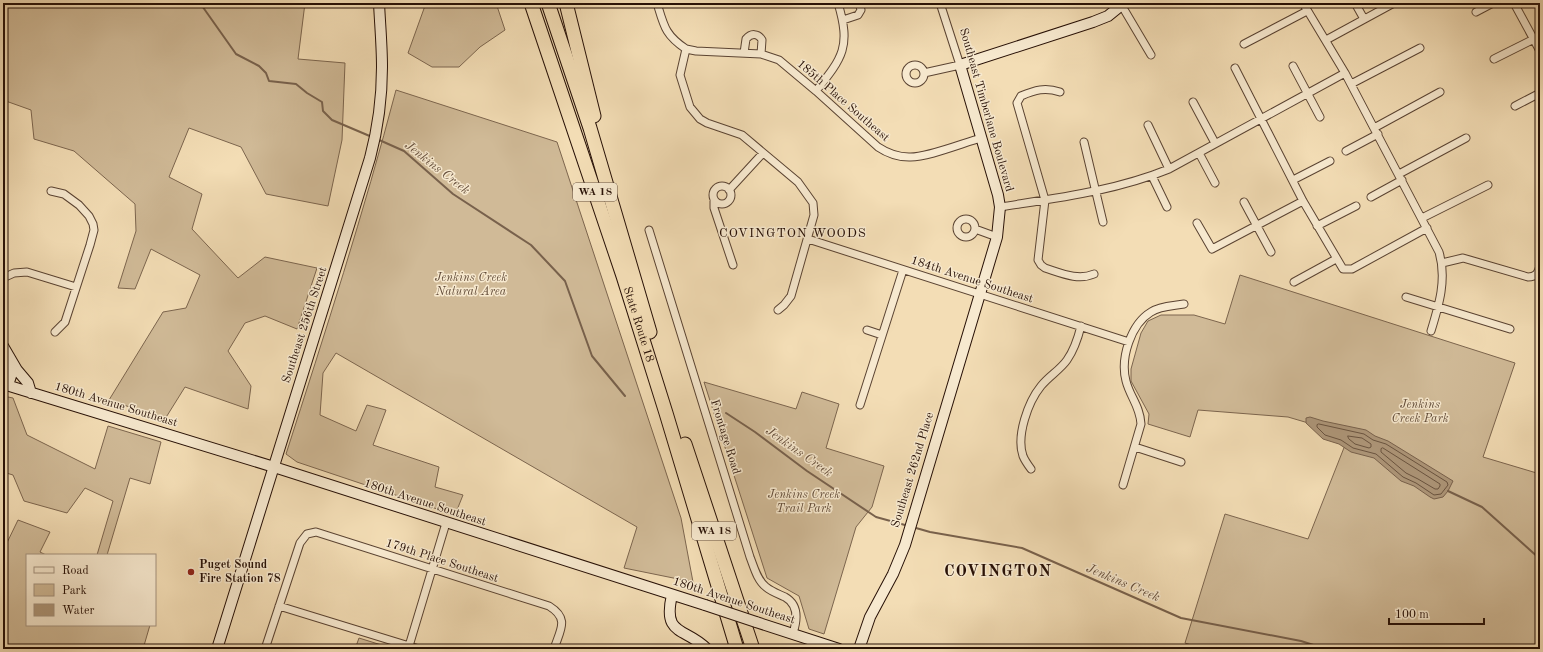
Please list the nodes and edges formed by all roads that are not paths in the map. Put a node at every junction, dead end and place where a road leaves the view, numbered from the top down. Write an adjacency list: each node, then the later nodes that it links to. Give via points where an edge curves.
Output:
1 (379, 3): 115 (street, Southeast 256th Street, via 382,66 375,139)
2 (523, 3): 46 (highway)
3 (531, 3): 46 (highway, State Route 18 / WA 18)
4 (548, 3): 86 (highway, State Route 18 / WA 18, via 590,128)
5 (566, 3): 86 (highway)
6 (657, 3): 24 (street, via 669,36)
7 (859, 3): 19 (street, via 861,10 858,15)
8 (940, 3): 30 (street, Southeast Timberlane Boulevard)
9 (1303, 3): 16 (street)
10 (1355, 3): 18 (street)
11 (1394, 3): 18 (street)
12 (1493, 3): 17 (street)
13 (1514, 3): 20 (street)
14 (840, 4): 19 (street)
15 (1123, 4): 28 (street); 30 (street, via 1108,16 1093,22)
16 (1307, 12): 21 (street); 22 (street)
17 (1476, 12)
18 (1364, 19): 21 (street)
19 (843, 20): 36 (street, via 845,34 841,56)
20 (1537, 38): 25 (street); 29 (street)
21 (1326, 40): 34 (street)
22 (1244, 44)
23 (1420, 48): 35 (street)
24 (686, 49): 26 (street, 185th Place Southeast); 53 (street, via 680,75 692,111 707,123 742,135)
25 (1540, 51)
26 (744, 53): 27 (street, 185th Place Southeast); 27 (street, via 746,39 754,34 762,40)
27 (761, 54): 36 (street, 185th Place Southeast, via 779,60)
28 (1151, 55)
29 (1494, 59)
30 (960, 65): 33 (street); 48 (street, Southeast Timberlane Boulevard)
31 (1293, 66): 40 (street)
32 (1235, 68): 44 (street)
33 (924, 73)
34 (1345, 73): 35 (street); 40 (street)
35 (1351, 84): 47 (street)
36 (816, 91): 48 (street, 185th Place Southeast, via 887,153 910,157)
37 (1060, 92): 67 (street, via 1037,90 1021,96 1017,106)
38 (1440, 92): 47 (street)
39 (1540, 93): 42 (street)
40 (1307, 94): 43 (street); 44 (street)
41 (1193, 102): 51 (street)
42 (1515, 106)
43 (1320, 117)
44 (1260, 119): 51 (street); 59 (street)
45 (1148, 125): 56 (street)
46 (574, 131): 108 (highway, State Route 18 / WA 18)
47 (1376, 131): 52 (street); 58 (street)
48 (981, 138): 71 (street, Southeast Timberlane Boulevard)
49 (1466, 138): 58 (street)
50 (1084, 142): 64 (street)
51 (1216, 144): 54 (street)
52 (1346, 152)
53 (763, 153): 62 (street); 82 (street, via 798,182 813,203 814,214)
54 (1199, 153): 56 (street); 60 (street)
55 (1330, 161): 59 (street)
56 (1169, 169): 57 (street)
57 (1152, 176): 64 (street); 72 (street)
58 (1401, 177): 65 (street); 73 (street)
59 (1293, 180): 68 (street)
60 (1215, 183)
61 (1488, 185): 73 (street)
62 (729, 190): 66 (street, via 730,195 726,202 720,203); 66 (street, via 724,186 718,186 714,190)
63 (51, 191): 93 (street, via 64,194 79,205 93,224 93,236)
64 (1096, 192): 67 (street); 74 (street)
65 (1371, 197)
66 (714, 199): 87 (street, via 714,208)
67 (1045, 200): 71 (street); 90 (street, via 1038,257 1041,265 1077,277)
68 (1303, 201): 76 (street); 77 (street)
69 (1244, 202): 76 (street)
70 (1356, 206): 77 (street)
71 (1000, 207): 81 (street, Southeast Timberlane Boulevard)
72 (1167, 207)
73 (1422, 218): 78 (street)
74 (1103, 222)
75 (1197, 223): 76 (street, via 1212,249)
76 (1257, 225): 83 (street)
77 (1317, 226): 84 (street)
78 (1427, 228): 84 (street, via 1352,269 1341,268); 85 (street)
79 (975, 229): 81 (street)
80 (650, 230): 122 (street, Frontage Road, via 750,557 757,576 765,586 792,603 796,611)
81 (997, 237): 94 (street, Southeast Timberlane Boulevard)
82 (808, 239): 89 (street, 184th Avenue Southeast); 98 (street, via 791,296)
83 (1271, 252)
84 (1336, 259): 92 (street)
85 (1442, 263): 88 (street, via 1464,258 1528,277 1533,277); 97 (street, via 1443,283)
86 (630, 265): 108 (highway, State Route 18 / WA 18)
87 (733, 266)
88 (1540, 266)
89 (903, 270): 94 (street, 184th Avenue Southeast); 104 (street)
90 (1094, 274)
91 (3, 278): 93 (street, via 14,273 27,272)
92 (1294, 282)
93 (76, 287): 103 (street, via 65,322)
94 (979, 294): 99 (street, 184th Avenue Southeast); 132 (street, Southeast 262nd Place, via 904,545 893,574 870,617)
95 (1406, 297): 97 (street)
96 (1184, 304): 105 (street, via 1162,308 1146,315)
97 (1438, 307): 100 (street); 102 (street)
98 (778, 310)
99 (1081, 326): 105 (street, 184th Avenue Southeast); 116 (street, via 1072,352 1041,386 1025,420 1021,448)
100 (1510, 329)
101 (866, 330): 104 (street)
102 (1431, 331)
103 (55, 332)
104 (882, 335): 111 (street)
105 (1130, 342): 113 (street, via 1125,362 1125,378 1140,413 1141,424)
106 (3, 346): 107 (street)
107 (9, 358): 109 (street, via 11,369); 110 (street, via 28,383)
108 (660, 381): 112 (highway, State Route 18 / WA 18)
109 (5, 384): 110 (street, 180th Avenue Southeast)
110 (31, 392): 115 (street, 180th Avenue Southeast)
111 (860, 405)
112 (670, 413): 129 (highway, State Route 18 / WA 18); 130 (highway, State Route 18 / WA 18)
113 (1135, 447): 114 (street); 117 (street)
114 (1181, 462)
115 (274, 467): 118 (street, 180th Avenue Southeast); 124 (street, Southeast 256th Street)
116 (1031, 469)
117 (1123, 485)
118 (446, 523): 119 (street); 120 (street, 180th Avenue Southeast)
119 (432, 570): 121 (street, 179th Place Southeast, via 319,532 312,532 300,543); 123 (street); 127 (street, 179th Place Southeast, via 549,606 560,614 563,622)
120 (672, 595): 122 (street, 180th Avenue Southeast, bridge); 128 (street, via 669,611 671,623)
121 (279, 606): 123 (street); 125 (street)
122 (793, 633): 131 (street, 180th Avenue Southeast)
123 (410, 646): 126 (street)
124 (217, 649)
125 (265, 649)
126 (419, 649)
127 (554, 649)
128 (707, 649)
129 (737, 649)
130 (753, 649)
131 (838, 649)
132 (859, 649)

